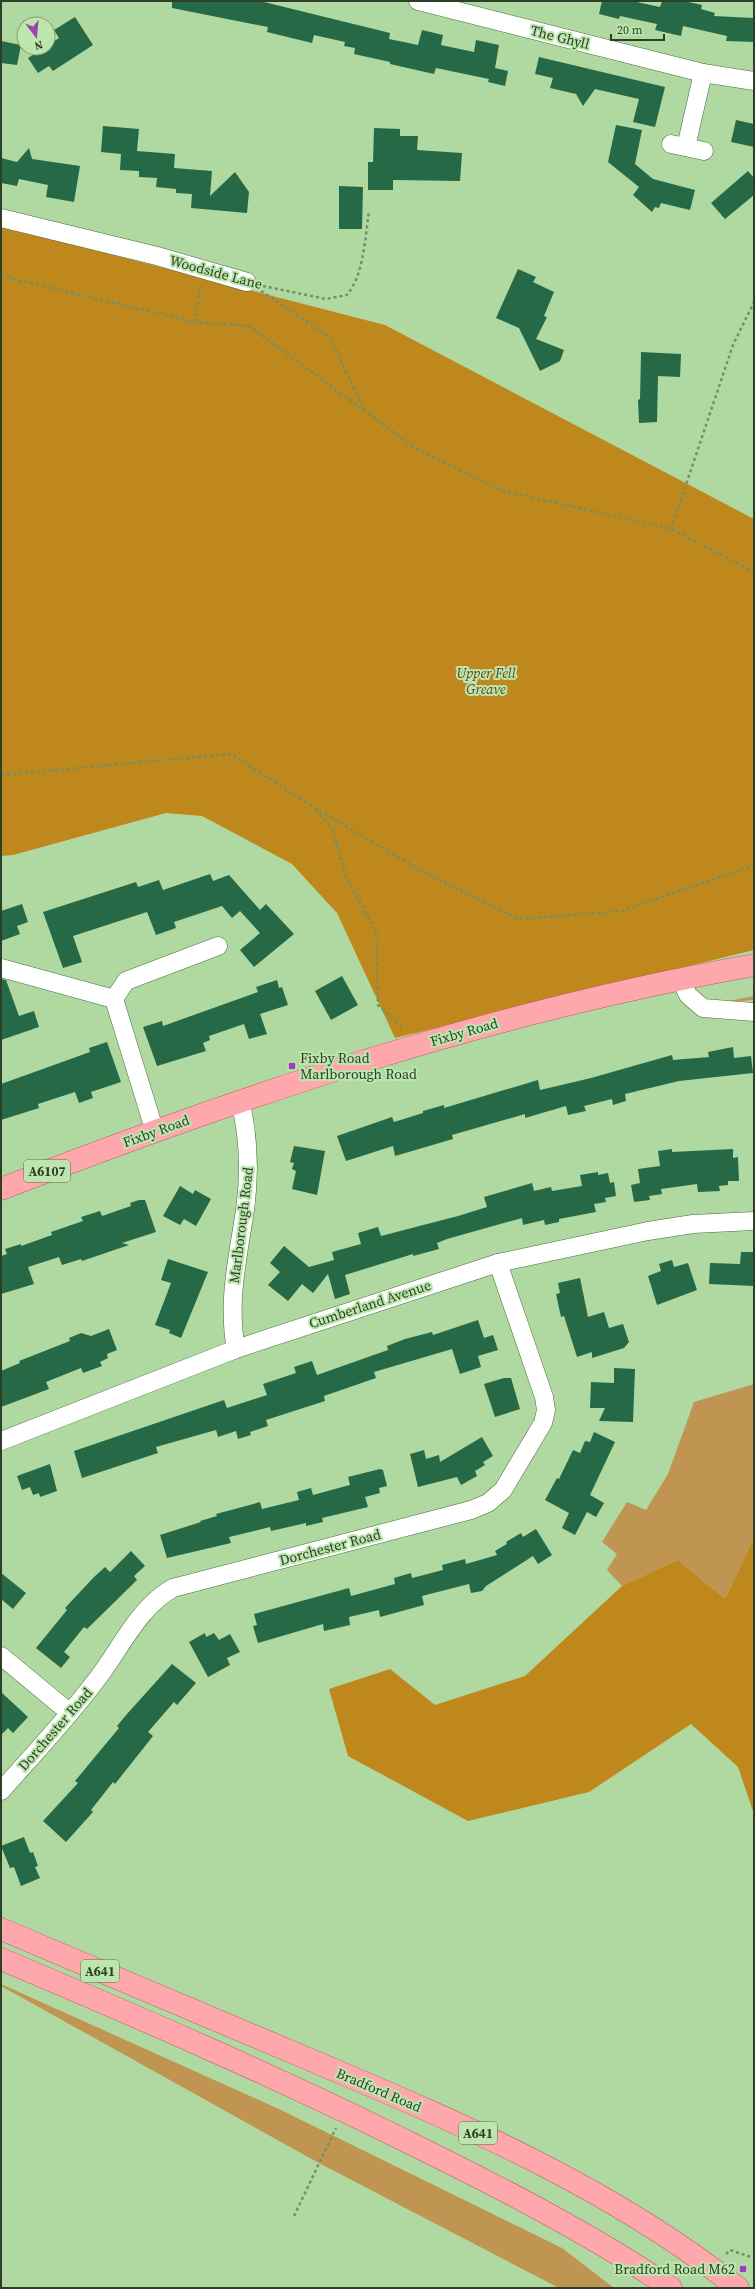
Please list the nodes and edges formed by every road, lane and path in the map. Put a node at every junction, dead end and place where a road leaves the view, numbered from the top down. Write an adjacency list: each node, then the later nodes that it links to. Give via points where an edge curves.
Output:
1 (418, 1): 2 (street, The Ghyll)
2 (703, 73): 3 (street, The Ghyll); 4 (street, via 679,145)
3 (754, 81)
4 (704, 151)
5 (369, 211): 9 (path, Woodside Lane, via 354,287 347,295 326,299)
6 (1, 218): 7 (street, Woodside Lane, via 63,231)
7 (204, 269): 9 (street, Woodside Lane); 11 (path)
8 (1, 276): 11 (path)
9 (247, 282): 12 (path, via 330,337)
10 (754, 302): 13 (path, via 733,346)
11 (194, 322): 12 (path, via 249,326)
12 (365, 411): 13 (path, via 415,448 504,491)
13 (671, 529): 14 (path)
14 (754, 572)
15 (1, 775): 16 (path, via 230,754)
16 (315, 808): 17 (path, via 434,878 519,919 622,911); 24 (path, via 332,828 346,876 376,931 378,1005)
17 (754, 865)
18 (218, 946): 22 (street, via 126,981)
19 (754, 965): 21 (main road, Fixby Road / A6107)
20 (1, 968): 22 (street)
21 (680, 978): 23 (street, via 688,995 703,1008); 24 (main road, Fixby Road / A6107)
22 (114, 999): 26 (street)
23 (754, 1012)
24 (419, 1044): 25 (main road, Fixby Road / A6107)
25 (240, 1101): 26 (main road, Fixby Road / A6107); 30 (street, Marlborough Road, via 246,1133 248,1166 245,1208 231,1302)
26 (155, 1132): 27 (main road, Fixby Road / A6107)
27 (1, 1189)
28 (754, 1221): 29 (street, Cumberland Avenue, via 693,1224 648,1231)
29 (498, 1263): 30 (street, Cumberland Avenue); 33 (street, Dorchester Road, via 544,1397 546,1410 543,1422 503,1490 488,1503 471,1510 173,1588 158,1596 146,1608 114,1657)
30 (236, 1349): 31 (street, Cumberland Avenue)
31 (1, 1441)
32 (1, 1656): 33 (street)
33 (70, 1713): 34 (street, Dorchester Road)
34 (1, 1791)
35 (1, 1929): 40 (main road, Bradford Road / A641, via 502,2143 619,2205)
36 (1, 1959): 37 (main road, A641, via 188,2038)
37 (344, 2110): 38 (path); 41 (main road, A641, via 483,2179 593,2240)
38 (294, 2216)
39 (754, 2258): 40 (path, via 730,2250)
40 (714, 2269): 42 (main road, Bradford Road / A641)
41 (671, 2288)
42 (738, 2288)

